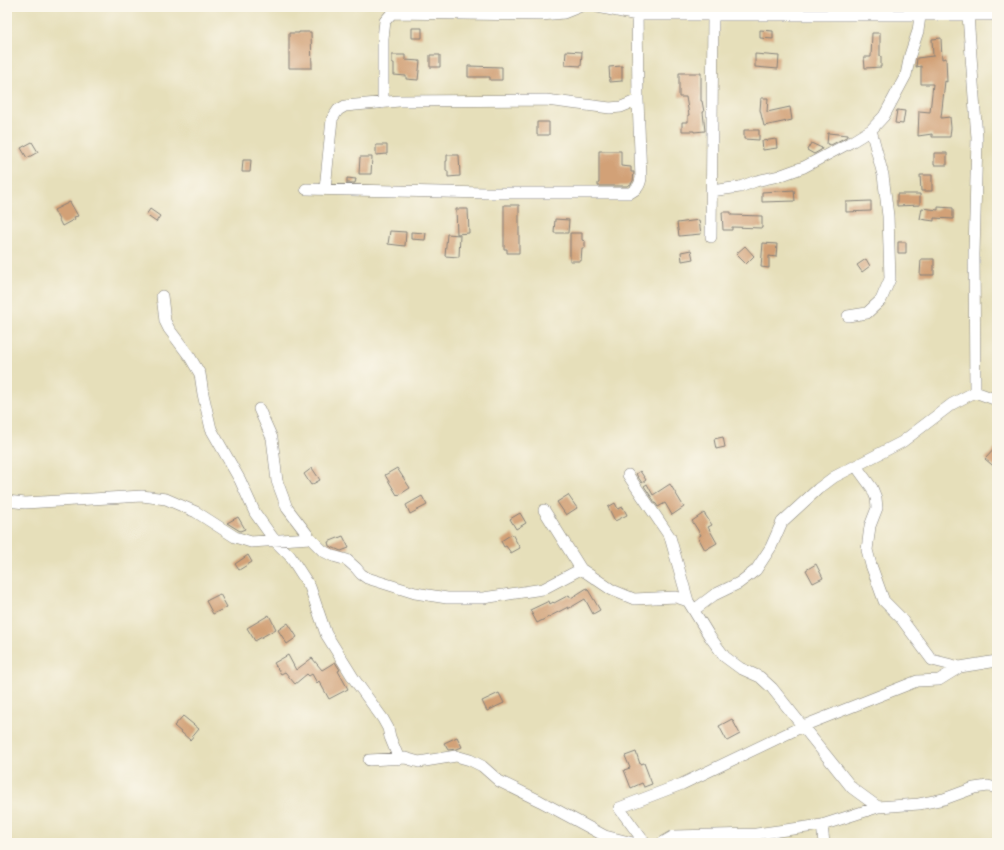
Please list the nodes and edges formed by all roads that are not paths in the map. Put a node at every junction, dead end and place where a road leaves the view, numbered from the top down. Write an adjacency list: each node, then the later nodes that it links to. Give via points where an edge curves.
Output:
1 (579, 7): 9 (street, via 541,15 392,13 385,22 383,38)
2 (598, 7): 3 (street)
3 (637, 11): 6 (street); 8 (street)
4 (967, 11): 5 (street); 7 (street); 17 (street, via 977,138 974,254)
5 (997, 15)
6 (713, 16): 7 (street); 13 (street)
7 (920, 16): 10 (street, via 906,75 884,116)
8 (638, 100): 9 (street, via 621,107 610,108 546,100); 12 (street, via 641,178 640,185 630,193)
9 (383, 103): 12 (street, via 345,106 338,110 332,119)
10 (871, 130): 13 (street, via 804,167 740,187); 16 (street, via 883,175 888,216 890,279 881,300 867,313)
11 (306, 188): 12 (street)
12 (325, 189)
13 (711, 191): 14 (street)
14 (711, 237)
15 (162, 296): 25 (street, via 165,321 200,374 211,429 240,480 255,513)
16 (848, 316)
17 (975, 392): 18 (street); 20 (street, via 952,404 902,442)
18 (997, 400)
19 (259, 409): 24 (street, via 272,438 277,481 287,508)
20 (856, 466): 27 (street, via 818,489 782,522 771,548 756,570 739,583); 29 (street, via 876,498 877,508 870,526 867,550 884,601 900,617 932,660)
21 (628, 475): 27 (street, via 670,537)
22 (7, 501): 25 (street, via 25,503 142,496 166,499 196,512 243,541)
23 (544, 510): 26 (street)
24 (310, 538): 25 (street); 26 (street, via 323,551 347,560 367,578 415,593 447,598 482,598 544,589)
25 (276, 540): 31 (street, via 310,587 326,634 388,728)
26 (581, 569): 27 (street, via 612,590 634,599 676,597)
27 (691, 605): 30 (street, via 725,657 740,668 760,677)
28 (997, 662): 29 (street)
29 (960, 667): 30 (street, via 939,680 917,681)
30 (803, 726): 34 (street, via 852,788); 37 (street, via 682,784 619,808)
31 (399, 759): 32 (street); 36 (street, via 419,762 456,756 470,760 482,766 499,781 605,836)
32 (369, 760)
33 (997, 788): 34 (street, via 974,788 919,804)
34 (878, 807): 35 (street)
35 (822, 825): 38 (street, via 756,834 674,836); 39 (street)
36 (633, 843)
37 (645, 843)
38 (662, 843)
39 (824, 843)

